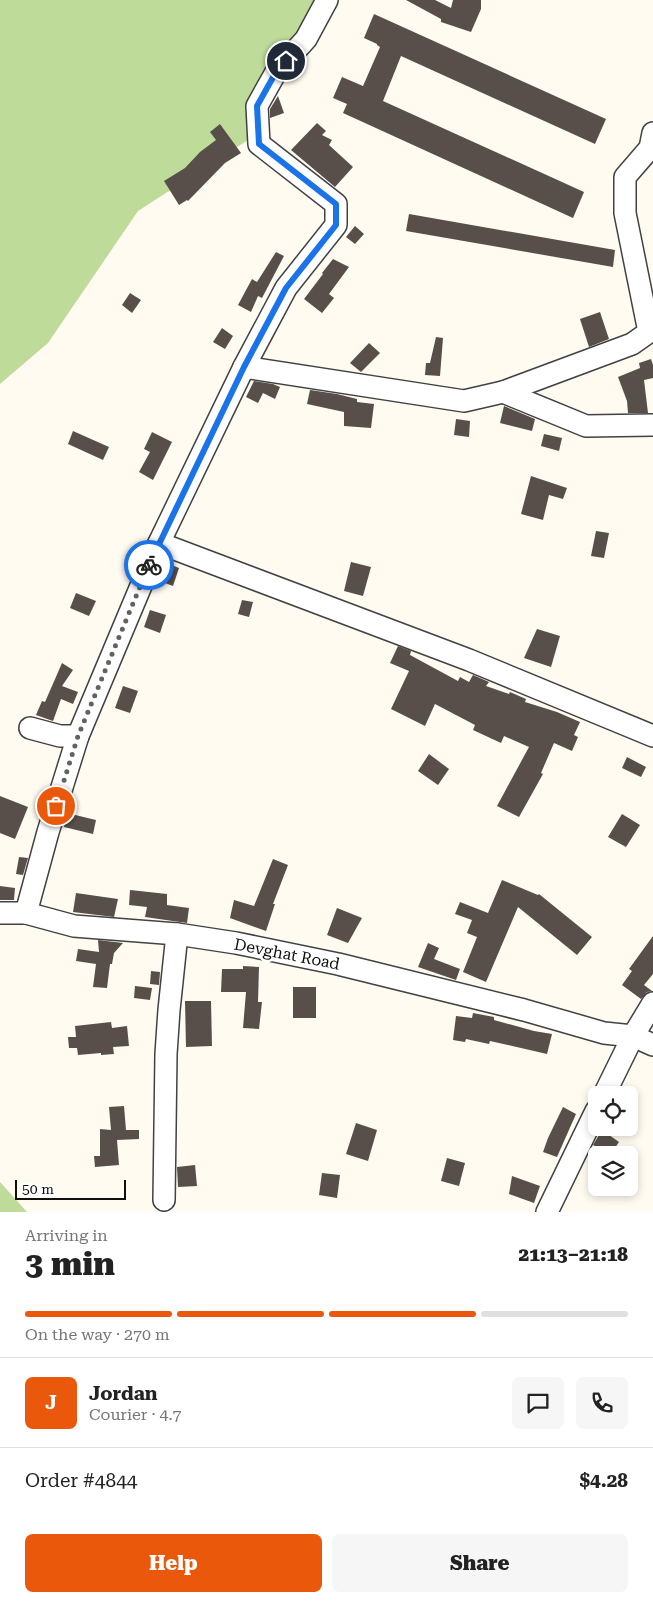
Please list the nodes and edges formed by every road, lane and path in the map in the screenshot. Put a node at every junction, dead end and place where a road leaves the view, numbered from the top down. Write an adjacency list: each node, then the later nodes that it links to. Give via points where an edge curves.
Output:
1 (327, 0): 3 (street, via 306,39 276,72 257,106 259,144 336,204 336,225 286,288)
2 (653, 133): 4 (street, via 650,148 625,177 625,213 649,332 632,344)
3 (244, 367): 4 (street, via 464,401); 6 (street)
4 (504, 392): 5 (street, via 586,426)
5 (653, 425)
6 (159, 543): 8 (street); 9 (street, via 469,660)
7 (30, 728): 8 (street, via 60,736)
8 (78, 736): 11 (street)
9 (653, 736)
10 (0, 913): 11 (street, Devghat Road)
11 (26, 913): 12 (street, Devghat Road, via 74,926)
12 (177, 934): 14 (street, Devghat Road, via 338,964 604,1033); 18 (street, via 168,1010)
13 (653, 1004): 14 (street)
14 (633, 1036): 15 (street, Devghat Road); 16 (street)
15 (653, 1045)
16 (608, 1086)
17 (588, 1127): 19 (street)
18 (164, 1200)
19 (547, 1212)

